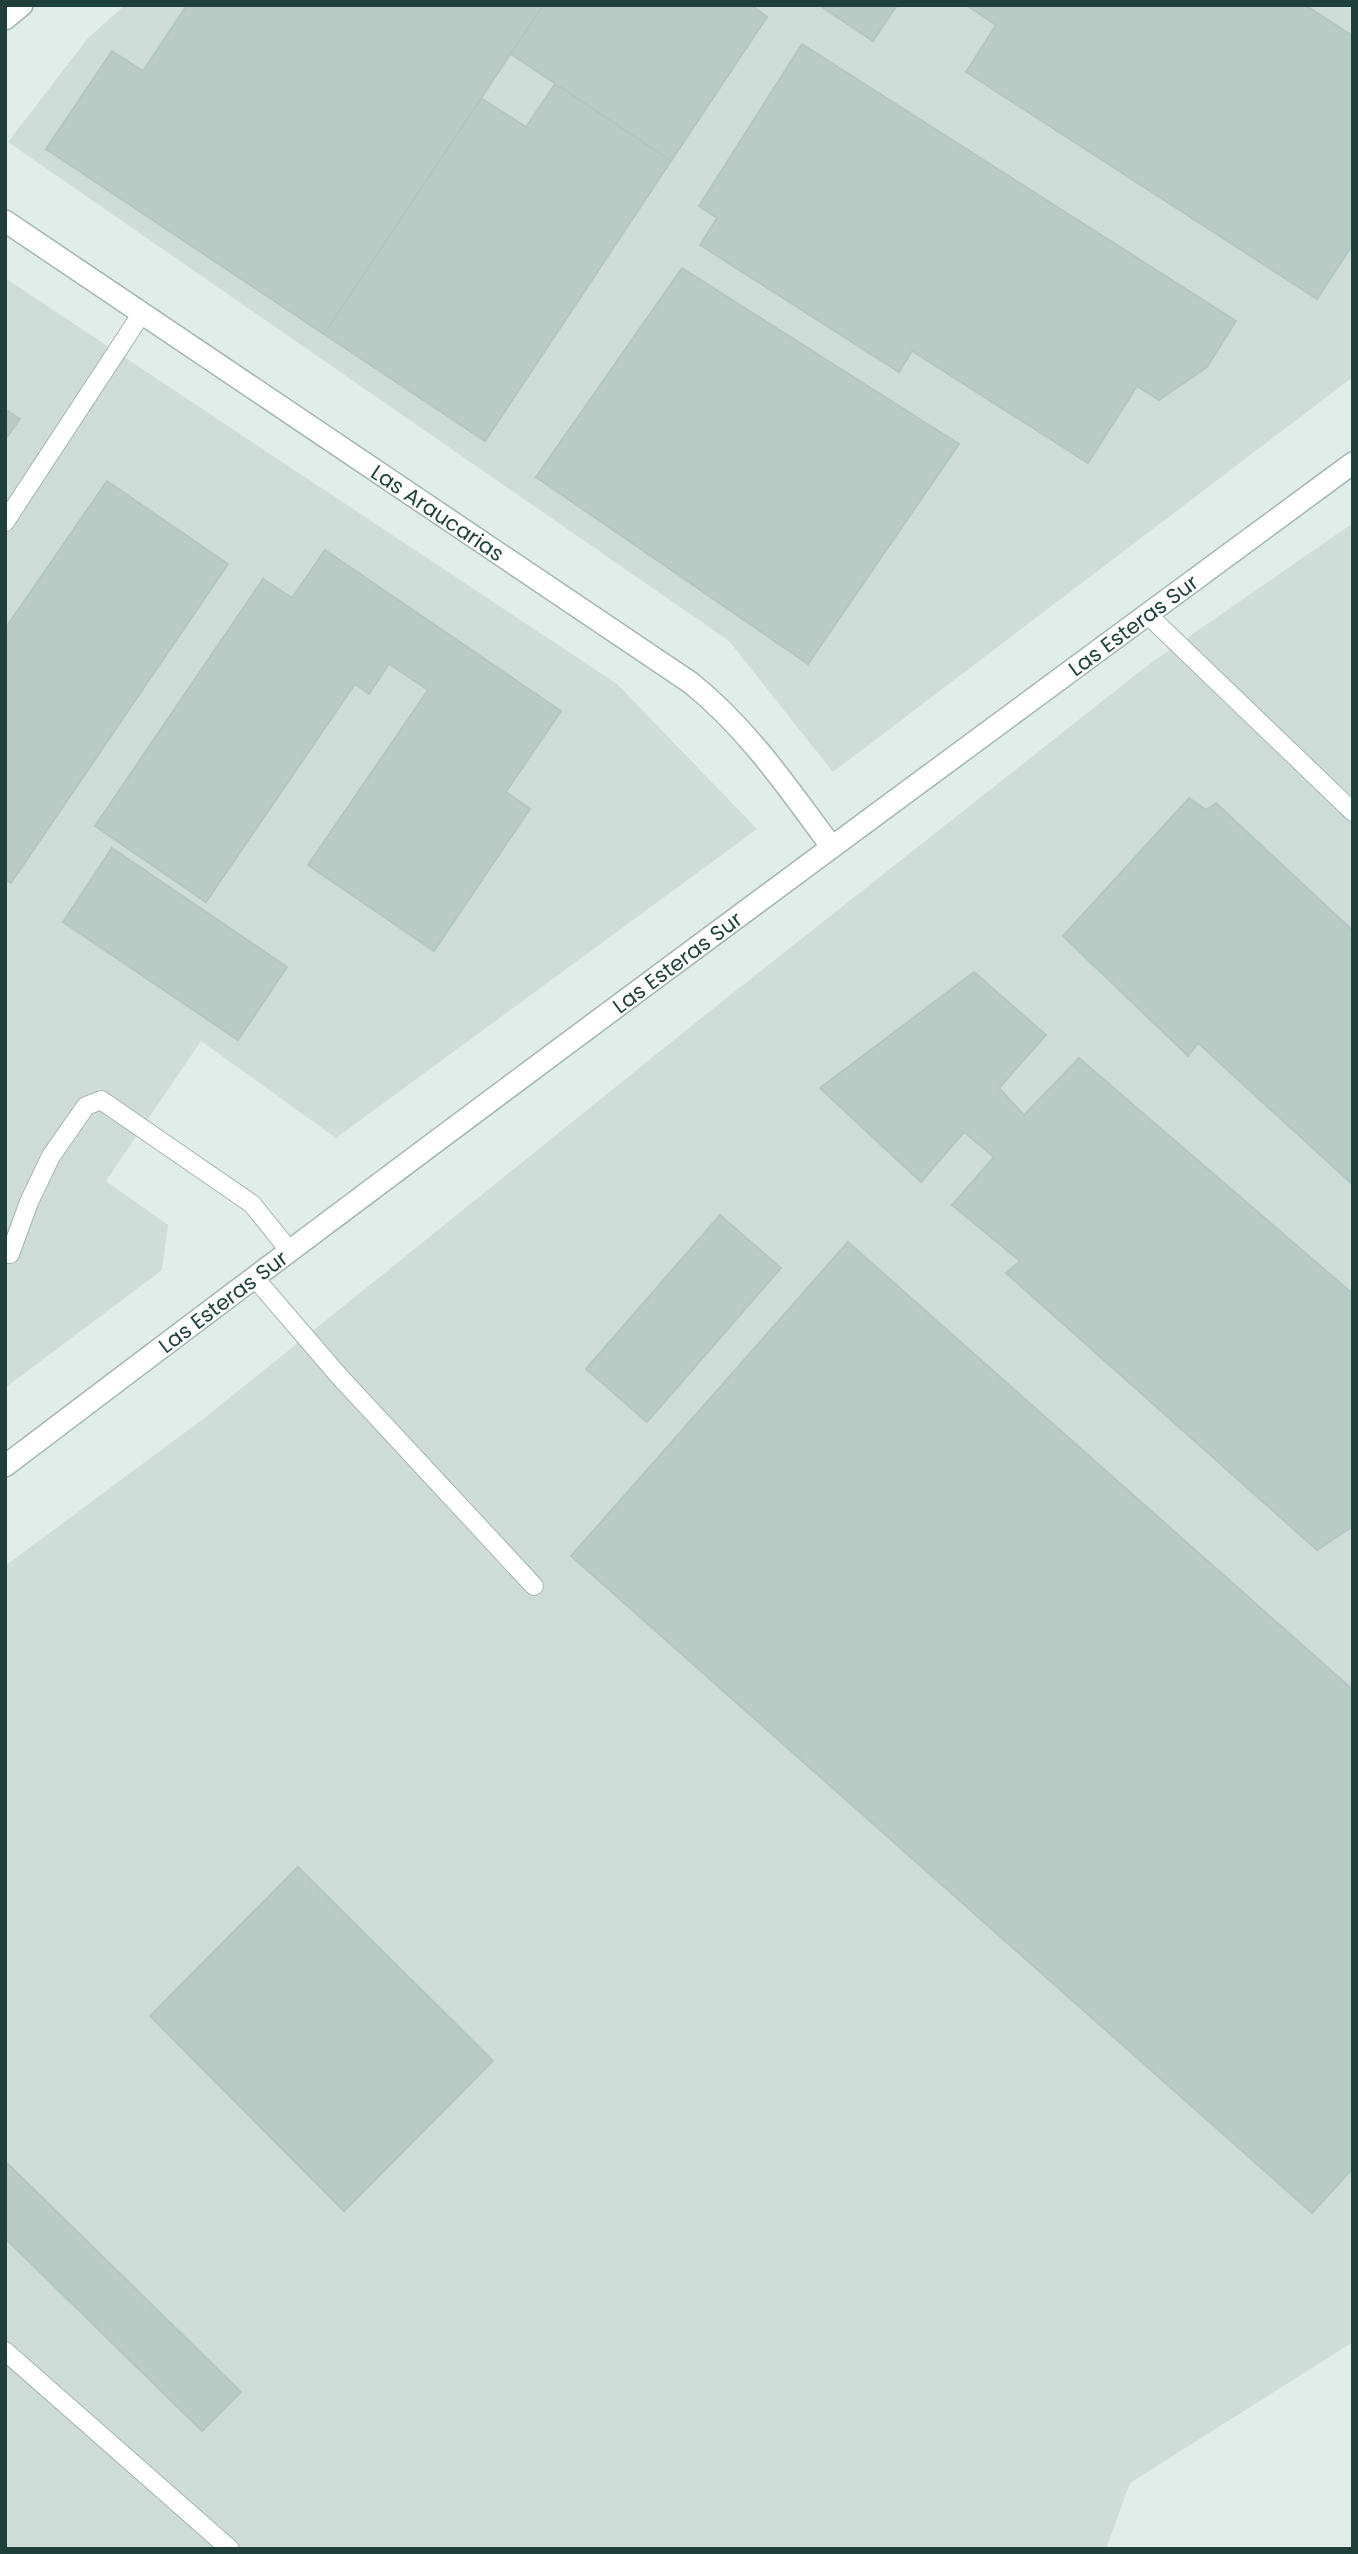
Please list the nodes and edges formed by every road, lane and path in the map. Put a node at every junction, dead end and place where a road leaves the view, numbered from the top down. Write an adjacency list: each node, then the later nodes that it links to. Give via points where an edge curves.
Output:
1 (22, 5): 2 (street)
2 (5, 19)
3 (5, 221): 4 (street, Las Araucarias)
4 (142, 313): 6 (lane); 9 (street, Las Araucarias, via 691,683 755,744)
5 (1353, 463): 7 (street, Las Esteras Sur)
6 (5, 522)
7 (1147, 614): 8 (lane); 9 (street, Las Esteras Sur)
8 (1353, 812)
9 (831, 846): 10 (street, Las Esteras Sur)
10 (289, 1250): 11 (lane, via 252,1204 101,1100 86,1106 51,1156); 12 (street, Las Esteras Sur)
11 (10, 1254)
12 (254, 1277): 13 (street, Las Esteras Sur); 14 (lane)
13 (5, 1466)
14 (534, 1586)
15 (5, 2351): 16 (lane)
16 (230, 2549)

